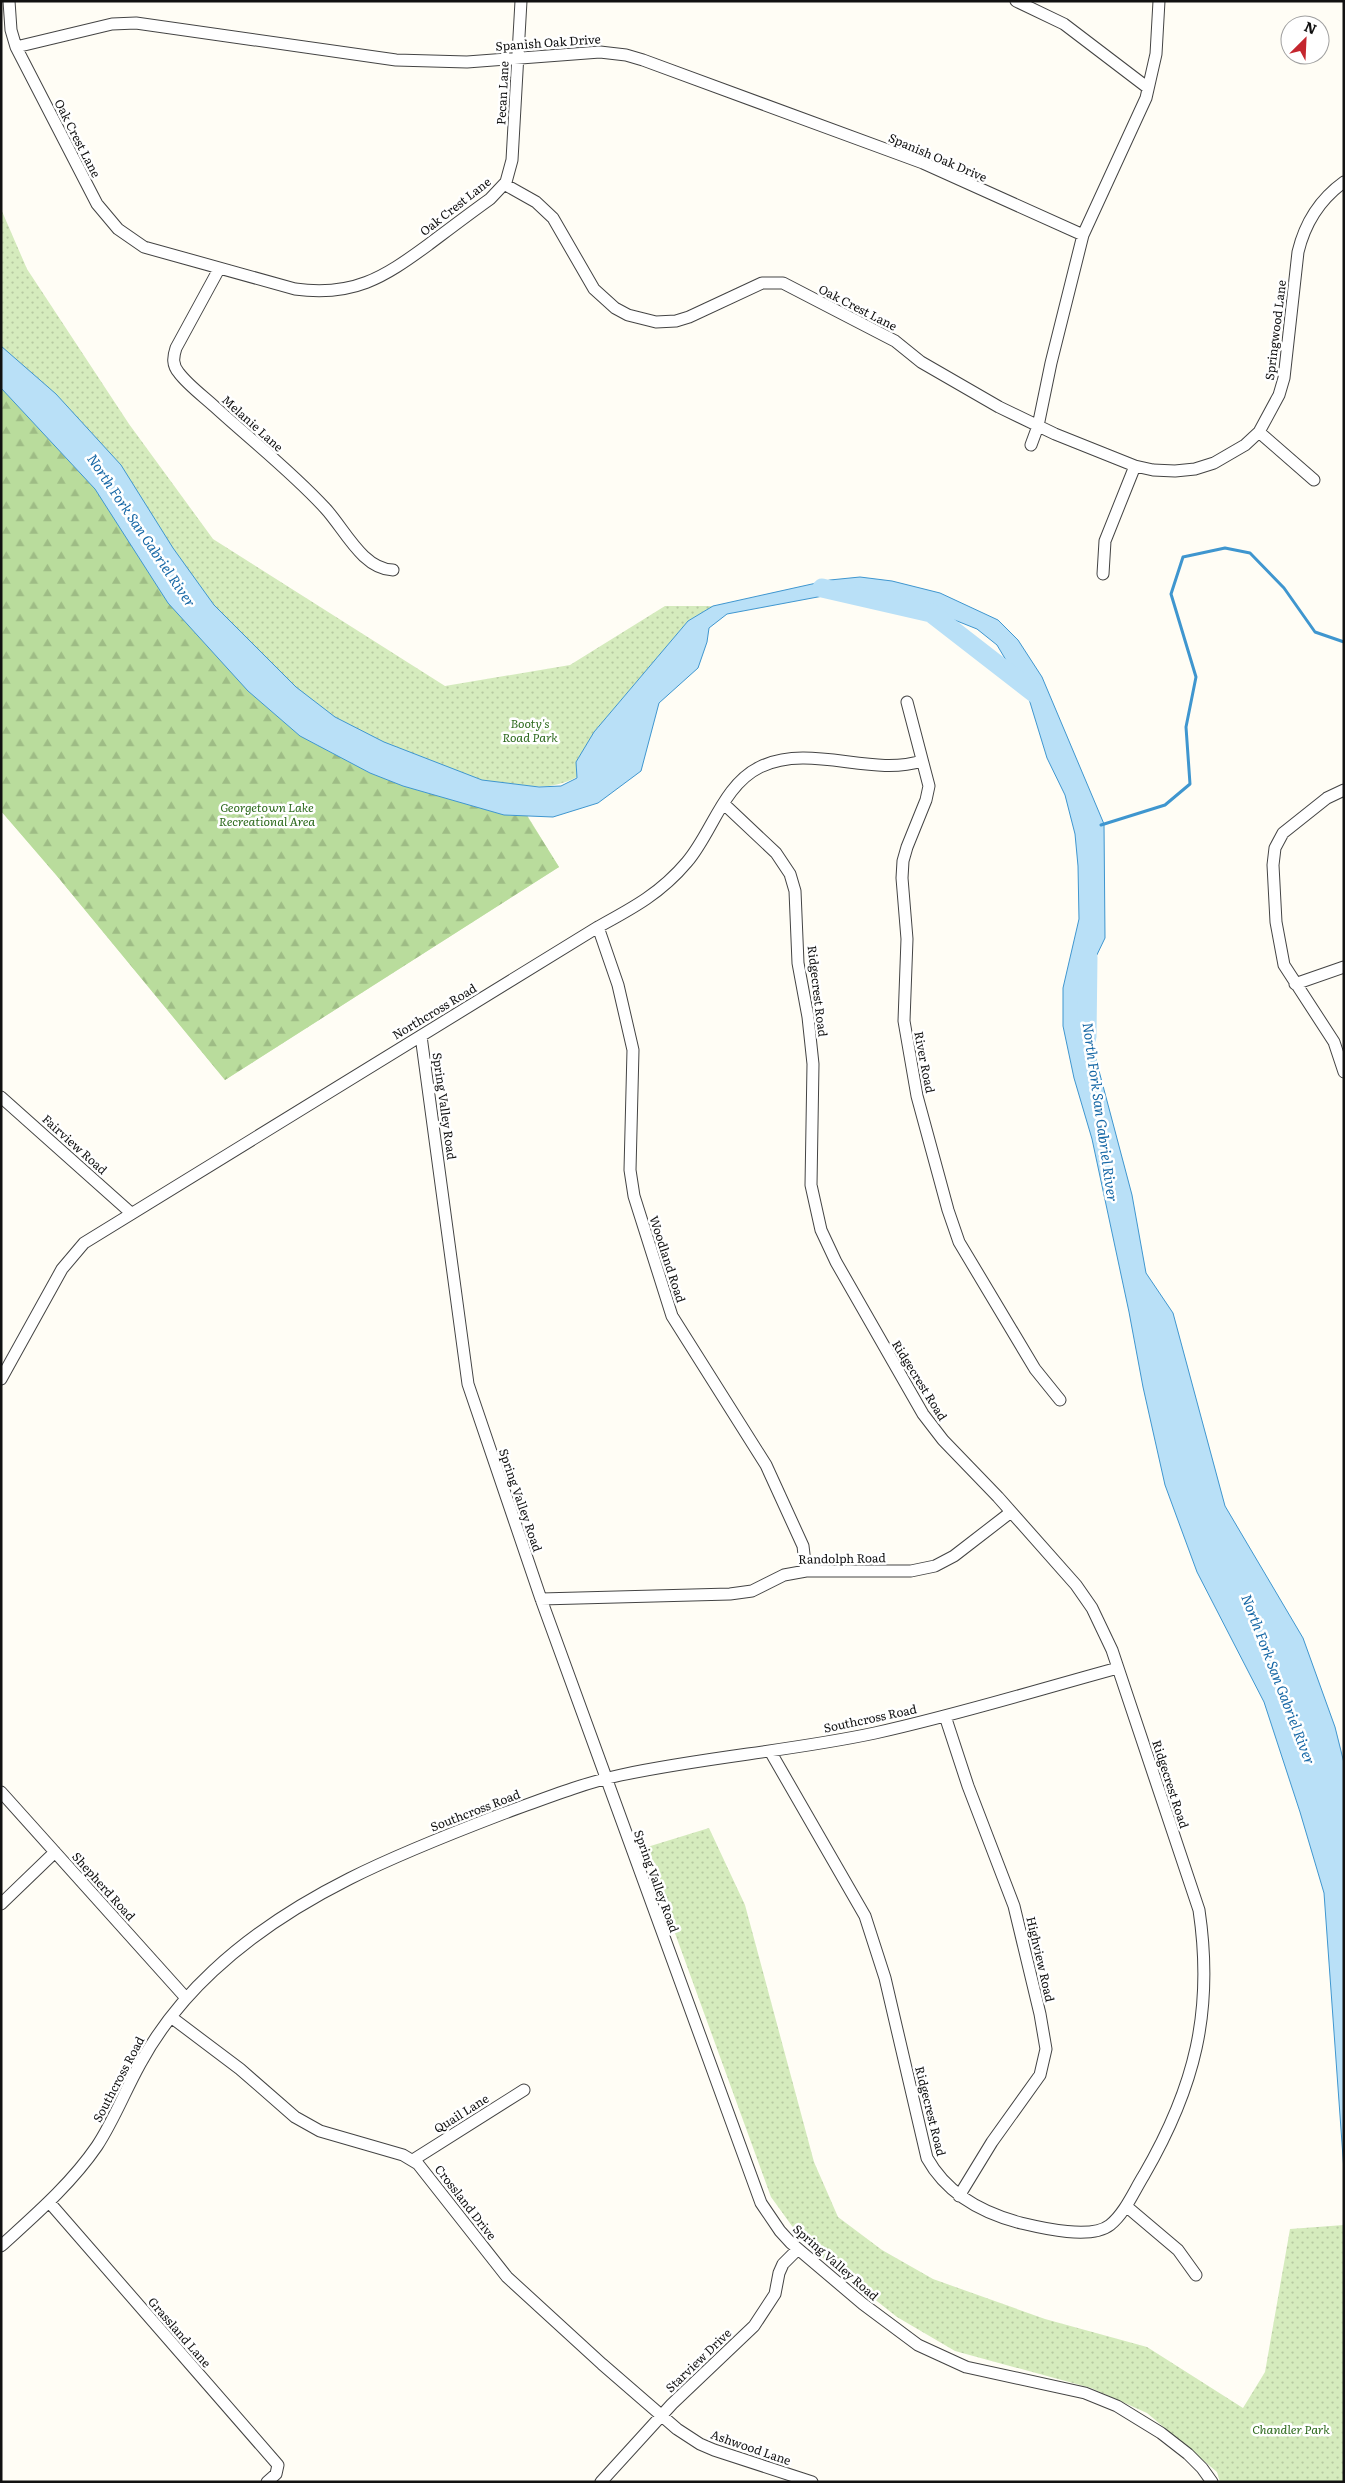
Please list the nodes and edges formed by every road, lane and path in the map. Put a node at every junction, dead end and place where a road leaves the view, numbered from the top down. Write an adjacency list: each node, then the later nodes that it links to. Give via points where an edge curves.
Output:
1 (10, 1): 5 (street, Oak Crest Lane, via 11,30)
2 (521, 1): 6 (street, Pecan Lane)
3 (1016, 1): 7 (street, via 1064,24)
4 (1159, 1): 7 (street, via 1156,54)
5 (16, 47): 6 (street, Spanish Oak Drive, via 112,24 136,23 396,60 432,62); 11 (street, Oak Crest Lane, via 97,204 111,223 144,247)
6 (518, 58): 9 (street, Pecan Lane, via 512,160); 10 (street, Spanish Oak Drive, via 600,52 643,60 923,163)
7 (1148, 88): 10 (street, via 1140,114)
8 (1344, 182): 13 (street, Springwood Lane, via 1317,206 1302,237 1284,378 1279,395)
9 (504, 184): 11 (street, Oak Crest Lane, via 490,199 392,271 350,289 295,289); 12 (street, Oak Crest Lane, via 536,202 553,218 594,289 628,315 656,322 676,321 762,283 783,283 895,341 921,362)
10 (1084, 235): 12 (street, via 1050,363)
11 (219, 269): 17 (street, Melanie Lane, via 176,348 173,356 175,368 326,509 367,560 377,567)
12 (1038, 426): 14 (street); 15 (street, Springwood Lane)
13 (1259, 432): 15 (street, Springwood Lane, via 1230,455 1195,469 1175,472); 16 (street)
14 (1031, 445)
15 (1135, 466): 18 (street, via 1106,541)
16 (1314, 480)
17 (393, 570)
18 (1103, 574)
19 (907, 702): 20 (street, River Road)
20 (922, 761): 22 (street, Northcross Road, via 884,766 793,759 762,766 746,775); 31 (street, River Road, via 929,786 907,847 902,878 907,939 904,1021 917,1096 959,1242 1035,1369)
21 (1344, 790): 25 (street, via 1327,798 1289,827 1275,848 1272,865 1276,922 1284,965)
22 (724, 804): 23 (street, Northcross Road, via 688,861 667,884 650,898); 32 (street, Ridgecrest Road, via 776,853 790,874 795,891 798,963 812,1064 811,1185 821,1230 923,1414 942,1440)
23 (598, 927): 26 (street, Northcross Road); 33 (street, Woodland Road, via 630,1032 633,1068 630,1170 634,1196 665,1297 672,1316 770,1473 803,1546)
24 (1344, 967): 25 (street)
25 (1296, 984): 27 (street, via 1334,1042)
26 (421, 1036): 29 (street, Northcross Road); 34 (street, Spring Valley Road, via 468,1384)
27 (1344, 1072)
28 (1, 1097): 29 (street, Fairview Road)
29 (131, 1213): 30 (street, Northcross Road, via 84,1243 72,1255)
30 (1, 1379)
31 (1060, 1400)
32 (1010, 1512): 33 (street, Randolph Road, via 954,1556 935,1566 911,1571); 35 (street, Ridgecrest Road, via 1076,1585 1092,1608)
33 (806, 1570): 34 (street, Randolph Road, via 784,1575 752,1591 730,1594)
34 (541, 1599): 38 (street, Spring Valley Road)
35 (1118, 1668): 36 (street, Southcross Road); 48 (street, Ridgecrest Road, via 1199,1910 1206,1985 1190,2075 1171,2125)
36 (945, 1716): 37 (street, Southcross Road, via 874,1733); 46 (street, Highview Road, via 1014,1906 1046,2049 1040,2075)
37 (770, 1751): 38 (street, Southcross Road); 46 (street, Ridgecrest Road, via 865,1916 885,1978 927,2158 943,2182)
38 (605, 1779): 42 (street, Southcross Road, via 478,1824 356,1875 263,1930); 50 (street, Spring Valley Road, via 754,2188 770,2218)
39 (1, 1792): 40 (street, Shepherd Road)
40 (55, 1852): 41 (street); 42 (street, Shepherd Road)
41 (1, 1904)
42 (186, 1998): 43 (street, Southcross Road)
43 (171, 2016): 45 (street, Crossland Drive, via 295,2117 328,2134); 47 (street, Southcross Road, via 142,2061 96,2147)
44 (524, 2090): 45 (street, Quail Lane)
45 (413, 2160): 52 (street, Crossland Drive, via 426,2172 507,2277)
46 (958, 2196): 48 (street, Ridgecrest Road, via 1011,2220 1046,2229 1079,2232 1110,2225)
47 (49, 2202): 49 (street, Southcross Road); 53 (street, Grassland Lane, via 278,2465 276,2474)
48 (1126, 2206): 51 (street, via 1178,2250)
49 (1, 2246)
50 (798, 2249): 52 (street, Starview Drive, via 783,2264 775,2294 754,2326); 56 (street, Spring Valley Road, via 897,2330 934,2354 966,2367 1085,2393 1116,2406 1188,2454)
51 (1196, 2275)
52 (662, 2414): 54 (street, Starview Drive); 55 (street, Ashwood Lane, via 700,2444)
53 (267, 2482)
54 (601, 2482)
55 (812, 2482)
56 (1212, 2482)

